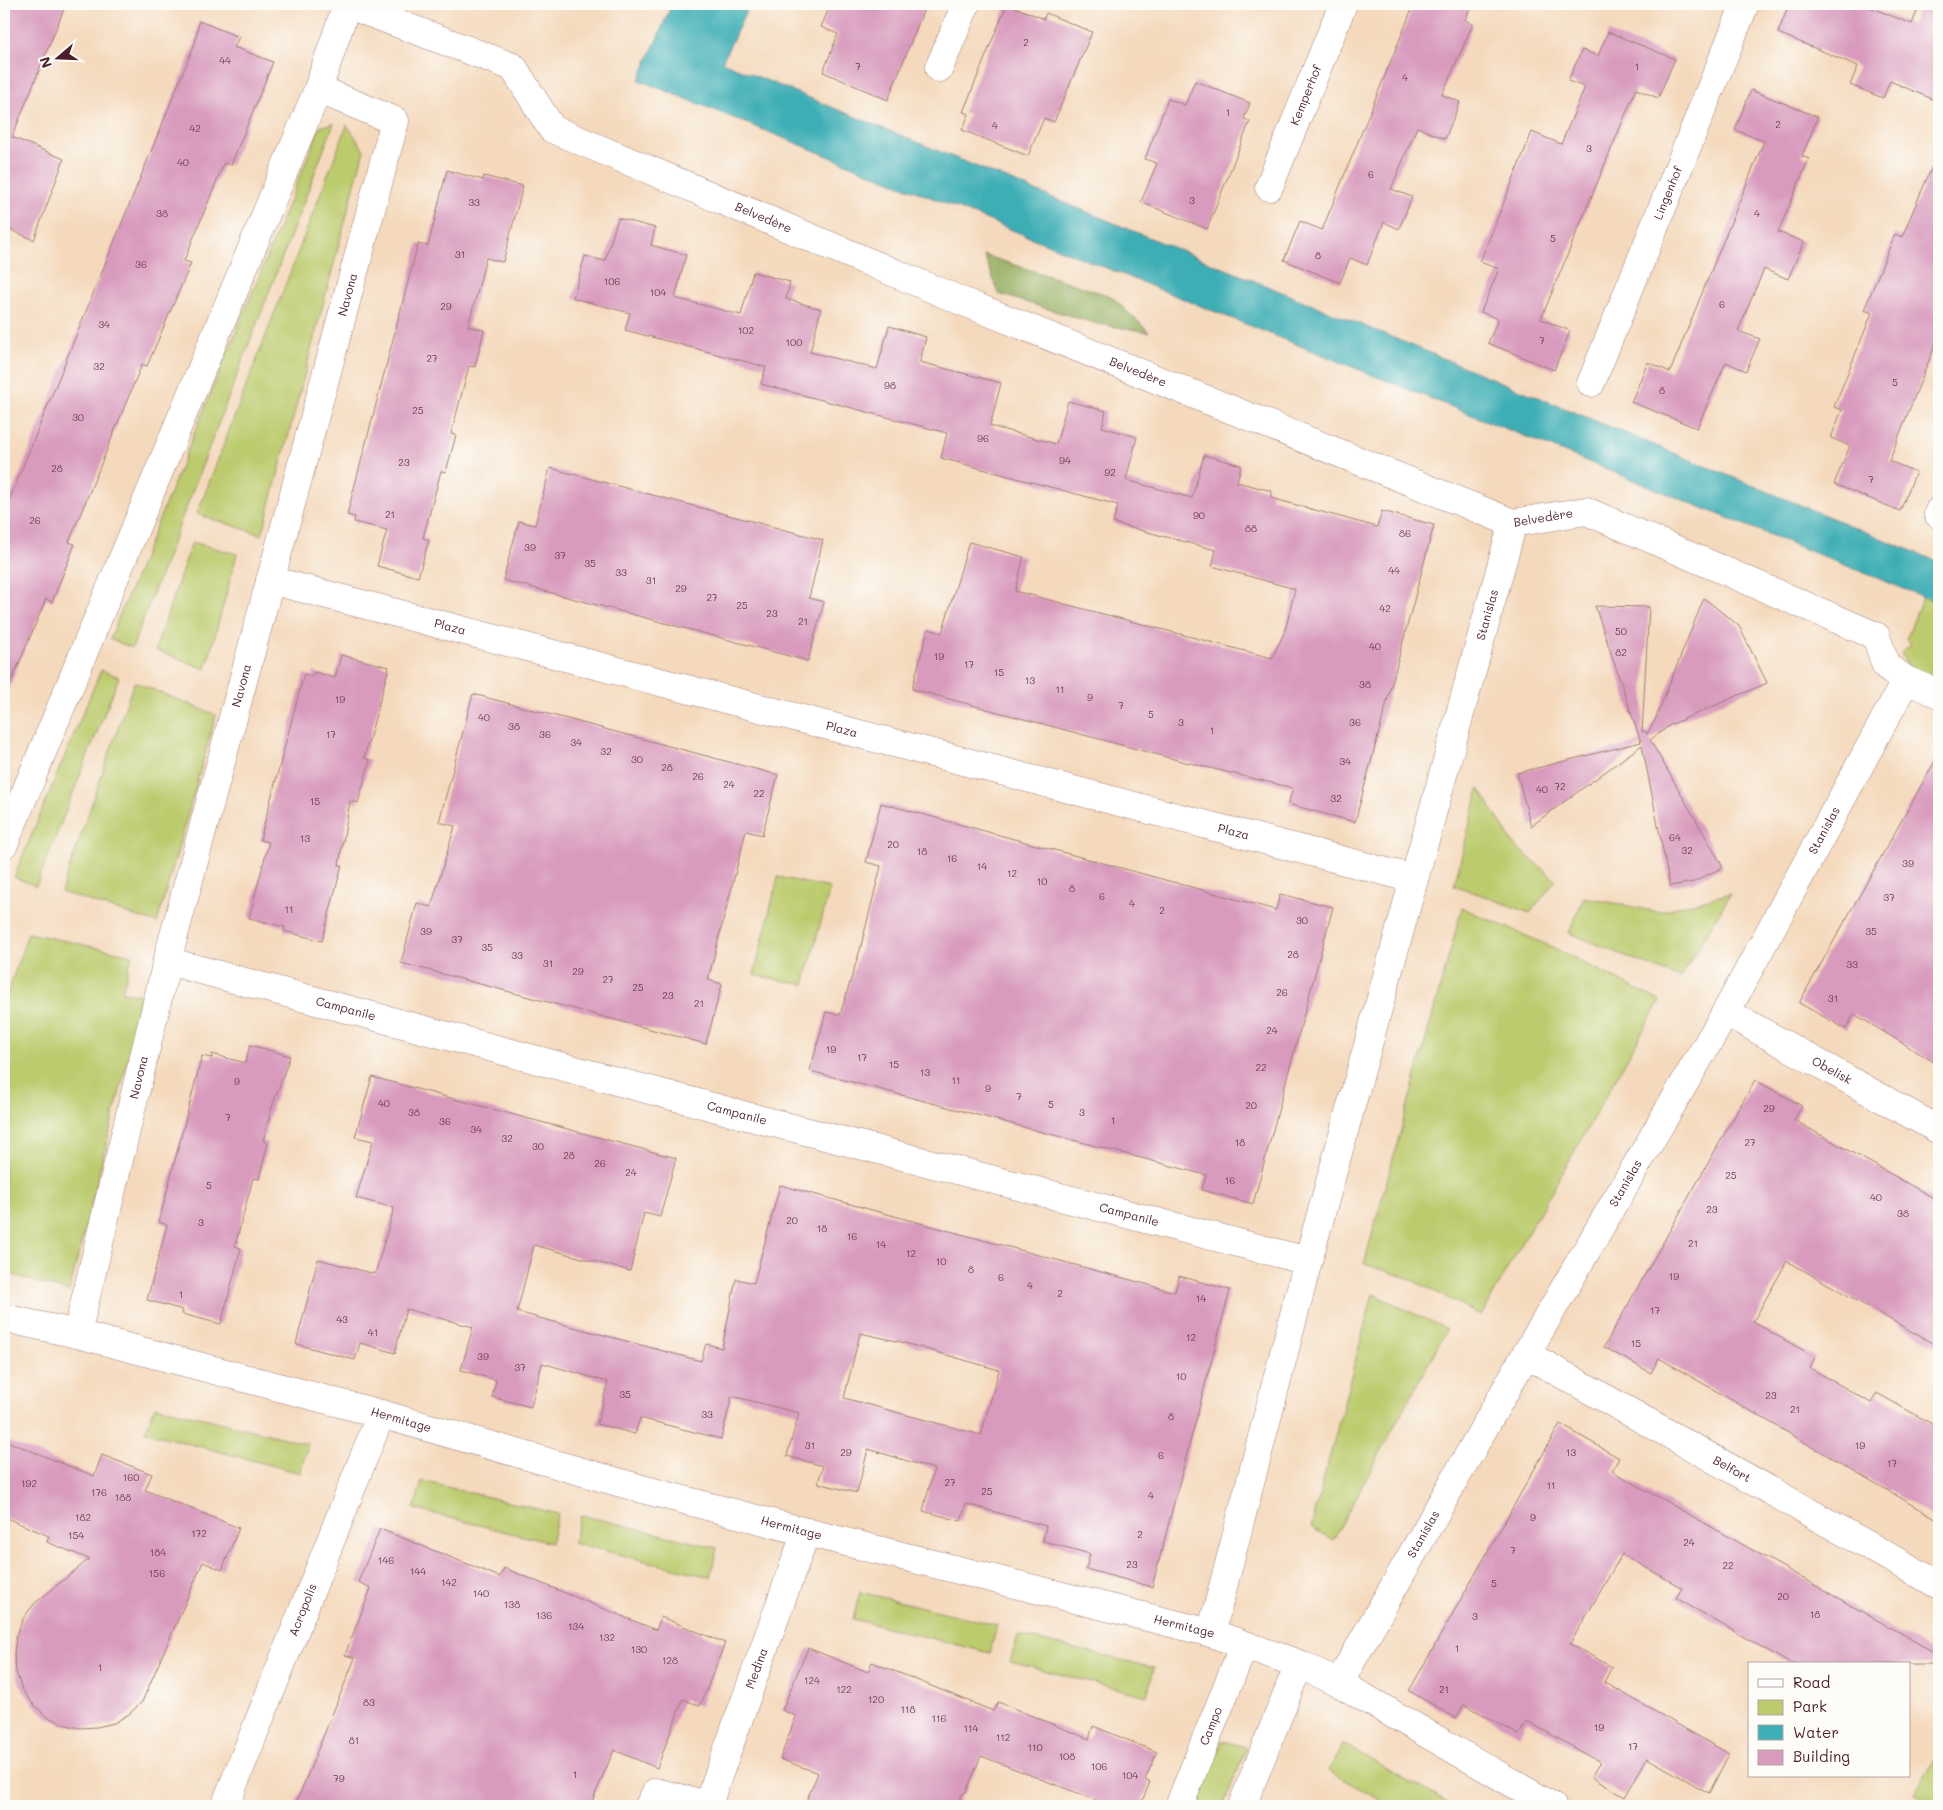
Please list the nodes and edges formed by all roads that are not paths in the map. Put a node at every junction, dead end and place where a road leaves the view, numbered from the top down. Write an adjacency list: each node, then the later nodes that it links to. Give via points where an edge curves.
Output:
1 (347, 4): 6 (street); 9 (street, Belvedère, via 513,67 552,129 968,303)
2 (966, 4): 5 (street)
3 (1343, 4): 7 (street, Kemperhof)
4 (1745, 4): 8 (street, Lingenhof)
5 (939, 68)
6 (318, 89): 10 (street, Navona, via 395,121); 13 (street)
7 (1269, 187)
8 (1591, 383)
9 (1513, 523): 11 (street, Belvedère, via 1586,511 1876,636 1886,666); 14 (street, Stanislas)
10 (270, 580): 14 (street, Plaza); 15 (street, Navona)
11 (1906, 680): 12 (street, Belvedère); 16 (street, Stanislas)
12 (1939, 694)
13 (4, 844)
14 (1414, 879): 18 (street, Stanislas)
15 (167, 962): 18 (street, Campanile); 20 (street, Navona)
16 (1726, 1012): 17 (street, Obelisk); 21 (street, Stanislas)
17 (1939, 1130)
18 (1308, 1261): 25 (street, Stanislas)
19 (4, 1318): 20 (street, Hermitage)
20 (77, 1334): 22 (street, Hermitage)
21 (1526, 1354): 24 (street, Belfort); 28 (street, Stanislas)
22 (381, 1414): 23 (street, Hermitage); 30 (street, Acropolis)
23 (806, 1532): 25 (street, Hermitage); 29 (street, Medina)
24 (1939, 1585)
25 (1210, 1633): 26 (street, Hermitage)
26 (1244, 1645): 27 (street, Hermitage); 32 (street, Campo)
27 (1300, 1664): 28 (street, Hermitage); 33 (street)
28 (1339, 1683): 34 (street, Hermitage)
29 (710, 1805): 31 (street, Medina, via 656,1792)
30 (225, 1806)
31 (650, 1806)
32 (1179, 1806)
33 (1242, 1806)
34 (1552, 1806)

